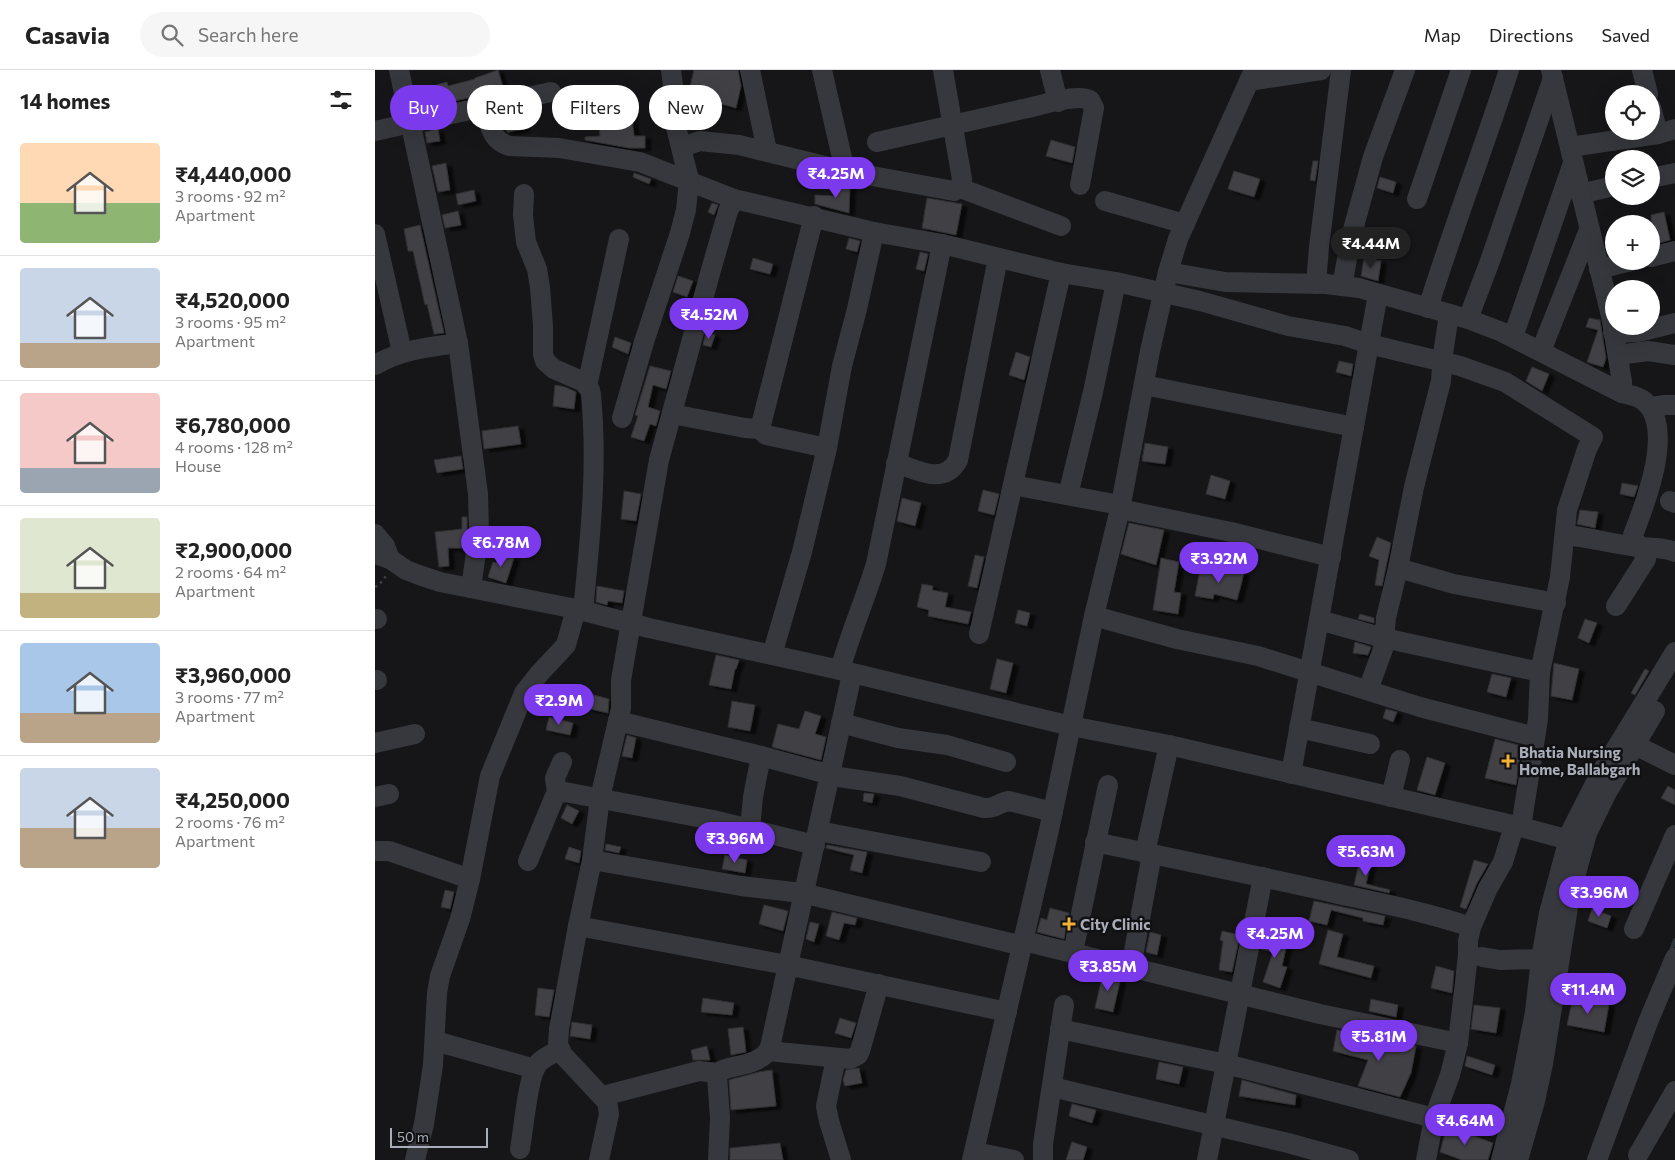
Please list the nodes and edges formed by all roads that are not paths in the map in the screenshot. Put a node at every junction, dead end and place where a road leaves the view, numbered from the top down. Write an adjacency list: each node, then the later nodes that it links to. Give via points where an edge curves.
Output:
1 (399, 70): 15 (street)
2 (671, 70): 27 (street, via 675,123)
3 (749, 70): 28 (street)
4 (822, 70): 30 (street)
5 (943, 70): 20 (street)
6 (1050, 70): 19 (street)
7 (1321, 70): 14 (street)
8 (1341, 70): 58 (street)
9 (1405, 70): 59 (street, via 1373,157 1351,237)
10 (1461, 70): 40 (street)
11 (1509, 70): 63 (street)
12 (1642, 70): 16 (street)
13 (1552, 74): 29 (street); 65 (street)
14 (1252, 75): 43 (street)
15 (402, 85)
16 (1646, 85)
17 (551, 92): 18 (street)
18 (542, 94)
19 (1058, 102): 20 (street); 34 (street, via 1085,98 1095,108)
20 (953, 124): 26 (street); 35 (street, via 962,179)
21 (390, 128): 24 (street)
22 (412, 130): 70 (street)
23 (492, 130): 33 (street, via 501,144 599,154 640,162)
24 (375, 131)
25 (1666, 131): 29 (street)
26 (877, 142)
27 (682, 147): 28 (street, via 708,141); 33 (street)
28 (767, 151): 30 (street)
29 (1571, 155): 38 (street); 69 (street)
30 (845, 171): 35 (street, via 954,191)
31 (1675, 173): 32 (street)
32 (1660, 176)
33 (689, 180): 39 (street); 84 (street, via 680,233)
34 (1080, 185)
35 (960, 188): 44 (street)
36 (1605, 188): 38 (street)
37 (524, 194): 79 (street, via 527,242 540,288 545,361)
38 (1580, 194): 45 (street)
39 (734, 199): 42 (street); 83 (street)
40 (1417, 199)
41 (1105, 202): 43 (street)
42 (813, 216): 46 (street); 86 (street)
43 (1185, 224): 55 (street)
44 (1061, 226)
45 (1589, 230): 54 (street); 72 (street)
46 (873, 232): 49 (street); 88 (street)
47 (375, 234): 73 (street)
48 (619, 240): 79 (street)
49 (942, 244): 52 (street); 89 (street)
50 (1675, 251): 51 (street)
51 (1660, 255)
52 (998, 258): 56 (street); 89 (street, via 958,460 942,475)
53 (1605, 268): 54 (street)
54 (1599, 269): 62 (street)
55 (1167, 272): 58 (street, via 1225,282); 60 (street)
56 (1061, 273): 57 (street); 90 (street)
57 (1115, 282): 60 (street); 91 (street)
58 (1316, 284): 59 (street)
59 (1342, 286): 61 (street)
60 (1163, 293): 71 (street); 78 (street)
61 (1379, 294): 63 (street); 71 (street)
62 (1605, 296)
63 (1428, 308): 64 (street)
64 (1449, 314): 65 (street); 76 (street)
65 (1468, 319): 69 (street)
66 (1675, 322): 67 (street)
67 (1660, 326)
68 (1613, 335): 74 (street)
69 (1513, 337): 72 (street)
70 (458, 343): 73 (street); 100 (street, via 478,494 479,532)
71 (1369, 344): 76 (street); 85 (street)
72 (1541, 351): 80 (street)
73 (402, 352): 77 (street)
74 (1618, 355): 75 (street, via 1648,351); 80 (street)
75 (1675, 356)
76 (1442, 362): 94 (street, via 1505,382 1593,437 1569,500); 99 (street, via 1438,393)
77 (375, 365)
78 (1144, 385): 85 (street); 92 (street)
79 (587, 386): 103 (street, via 592,400 595,440 594,486)
80 (1622, 393): 82 (street, via 1643,400)
81 (1675, 405): 82 (street)
82 (1651, 407): 87 (street)
83 (672, 414): 86 (street); 106 (street, via 659,460)
84 (622, 418)
85 (1354, 426): 98 (street)
86 (760, 429): 88 (street, via 767,435)
87 (1668, 438): 95 (street, via 1633,535)
88 (827, 448): 110 (street, via 803,552)
89 (896, 464): 111 (street, via 876,564 847,645)
90 (1013, 485): 91 (street); 107 (street)
91 (1068, 495): 92 (street)
92 (1120, 507): 98 (street); 104 (street)
93 (375, 534): 97 (street, via 385,546)
94 (1565, 535): 95 (street); 101 (street)
95 (1640, 547): 96 (street, via 1665,548); 102 (street, via 1645,559)
96 (1675, 552)
97 (382, 556): 100 (street, via 419,575)
98 (1331, 557): 105 (street)
99 (1398, 568): 101 (street, via 1455,584); 108 (street)
100 (471, 588): 103 (street)
101 (1556, 603): 112 (street)
102 (1616, 606)
103 (580, 610): 106 (street); 150 (street, via 566,645 524,693 490,776)
104 (1094, 616): 113 (street, via 1177,639 1258,656); 118 (street)
105 (1319, 620): 108 (street); 113 (street)
106 (630, 623): 110 (street); 116 (street)
107 (979, 634)
108 (1384, 638): 112 (street); 115 (street)
109 (1675, 652): 122 (street)
110 (772, 654): 111 (street)
111 (846, 672): 117 (street); 118 (street)
112 (1540, 672): 121 (street)
113 (1309, 673): 115 (street); 119 (street)
114 (1675, 678): 122 (street)
115 (1368, 690): 121 (street)
116 (618, 720): 126 (street); 136 (street)
117 (841, 723): 129 (street, via 903,739 947,745); 131 (street)
118 (1071, 726): 125 (street); 137 (street)
119 (1299, 728): 124 (street); 132 (street)
120 (415, 734): 123 (street)
121 (1535, 737): 138 (street)
122 (1628, 742): 130 (street); 143 (street, via 1586,800)
123 (375, 743)
124 (1370, 744)
125 (1169, 745): 132 (street); 145 (street)
126 (761, 756): 131 (street); 139 (street)
127 (1399, 760): 135 (street)
128 (562, 762): 134 (street, via 555,778)
129 (1006, 762)
130 (1675, 764)
131 (830, 774): 137 (street, via 900,786 984,808 1009,801); 141 (street)
132 (1291, 774): 135 (street)
133 (1107, 784): 142 (street)
134 (557, 794): 136 (street, via 565,792); 147 (street)
135 (1391, 797): 138 (street)
136 (600, 798): 139 (street); 146 (street)
137 (1053, 812): 155 (street)
138 (1518, 826): 143 (street); 153 (street)
139 (750, 829): 141 (street)
140 (1675, 835): 154 (street)
141 (817, 838): 148 (street); 151 (street)
142 (1095, 842): 145 (street); 156 (street)
143 (1576, 842): 158 (street, via 1554,893); 193 (street, via 1537,1092)
144 (375, 851): 150 (street, via 395,852)
145 (1149, 853): 149 (street); 161 (street)
146 (592, 860): 151 (street, via 741,886); 152 (street)
147 (528, 862)
148 (981, 862)
149 (1263, 877): 153 (street); 163 (street)
150 (470, 879): 167 (street, via 440,976 435,1005)
151 (803, 893): 155 (street); 160 (street)
152 (577, 926): 160 (street); 169 (street, via 559,1029)
153 (1471, 927): 168 (street)
154 (1634, 929)
155 (1024, 943): 156 (street); 165 (street)
156 (1073, 952): 161 (street)
157 (1483, 957): 158 (street, via 1500,960)
158 (1541, 958): 192 (street, via 1530,1041)
159 (1675, 958): 194 (street)
160 (787, 965): 162 (street); 170 (street)
161 (1131, 967): 163 (street)
162 (879, 984): 165 (street); 171 (street, via 858,1055 850,1059)
163 (1239, 994): 168 (street); 172 (street)
164 (1064, 1005): 166 (street)
165 (1007, 1012): 181 (street)
166 (1060, 1029): 172 (street); 175 (street)
167 (435, 1041): 173 (street); 183 (street, via 424,1124)
168 (1458, 1044): 178 (street)
169 (559, 1050): 173 (street); 177 (street)
170 (768, 1051): 171 (street); 174 (street, via 758,1059)
171 (836, 1058): 186 (street, via 826,1106)
172 (1226, 1064): 178 (street); 179 (street)
173 (535, 1069): 180 (street, via 530,1082)
174 (719, 1073): 177 (street, via 699,1071); 185 (street)
175 (1052, 1087): 179 (street); 188 (street)
176 (1675, 1091): 182 (street)
177 (603, 1096): 184 (street, via 609,1114)
178 (1434, 1118): 191 (street)
179 (1214, 1127): 189 (street); 190 (street)
180 (520, 1149)
181 (973, 1156): 187 (street)
182 (1638, 1156)
183 (415, 1160)
184 (599, 1160)
185 (718, 1160)
186 (841, 1160)
187 (1014, 1160)
188 (1043, 1160)
189 (1207, 1160)
190 (1349, 1160)
191 (1426, 1160)
192 (1501, 1160)
193 (1518, 1160)
194 (1597, 1160)

